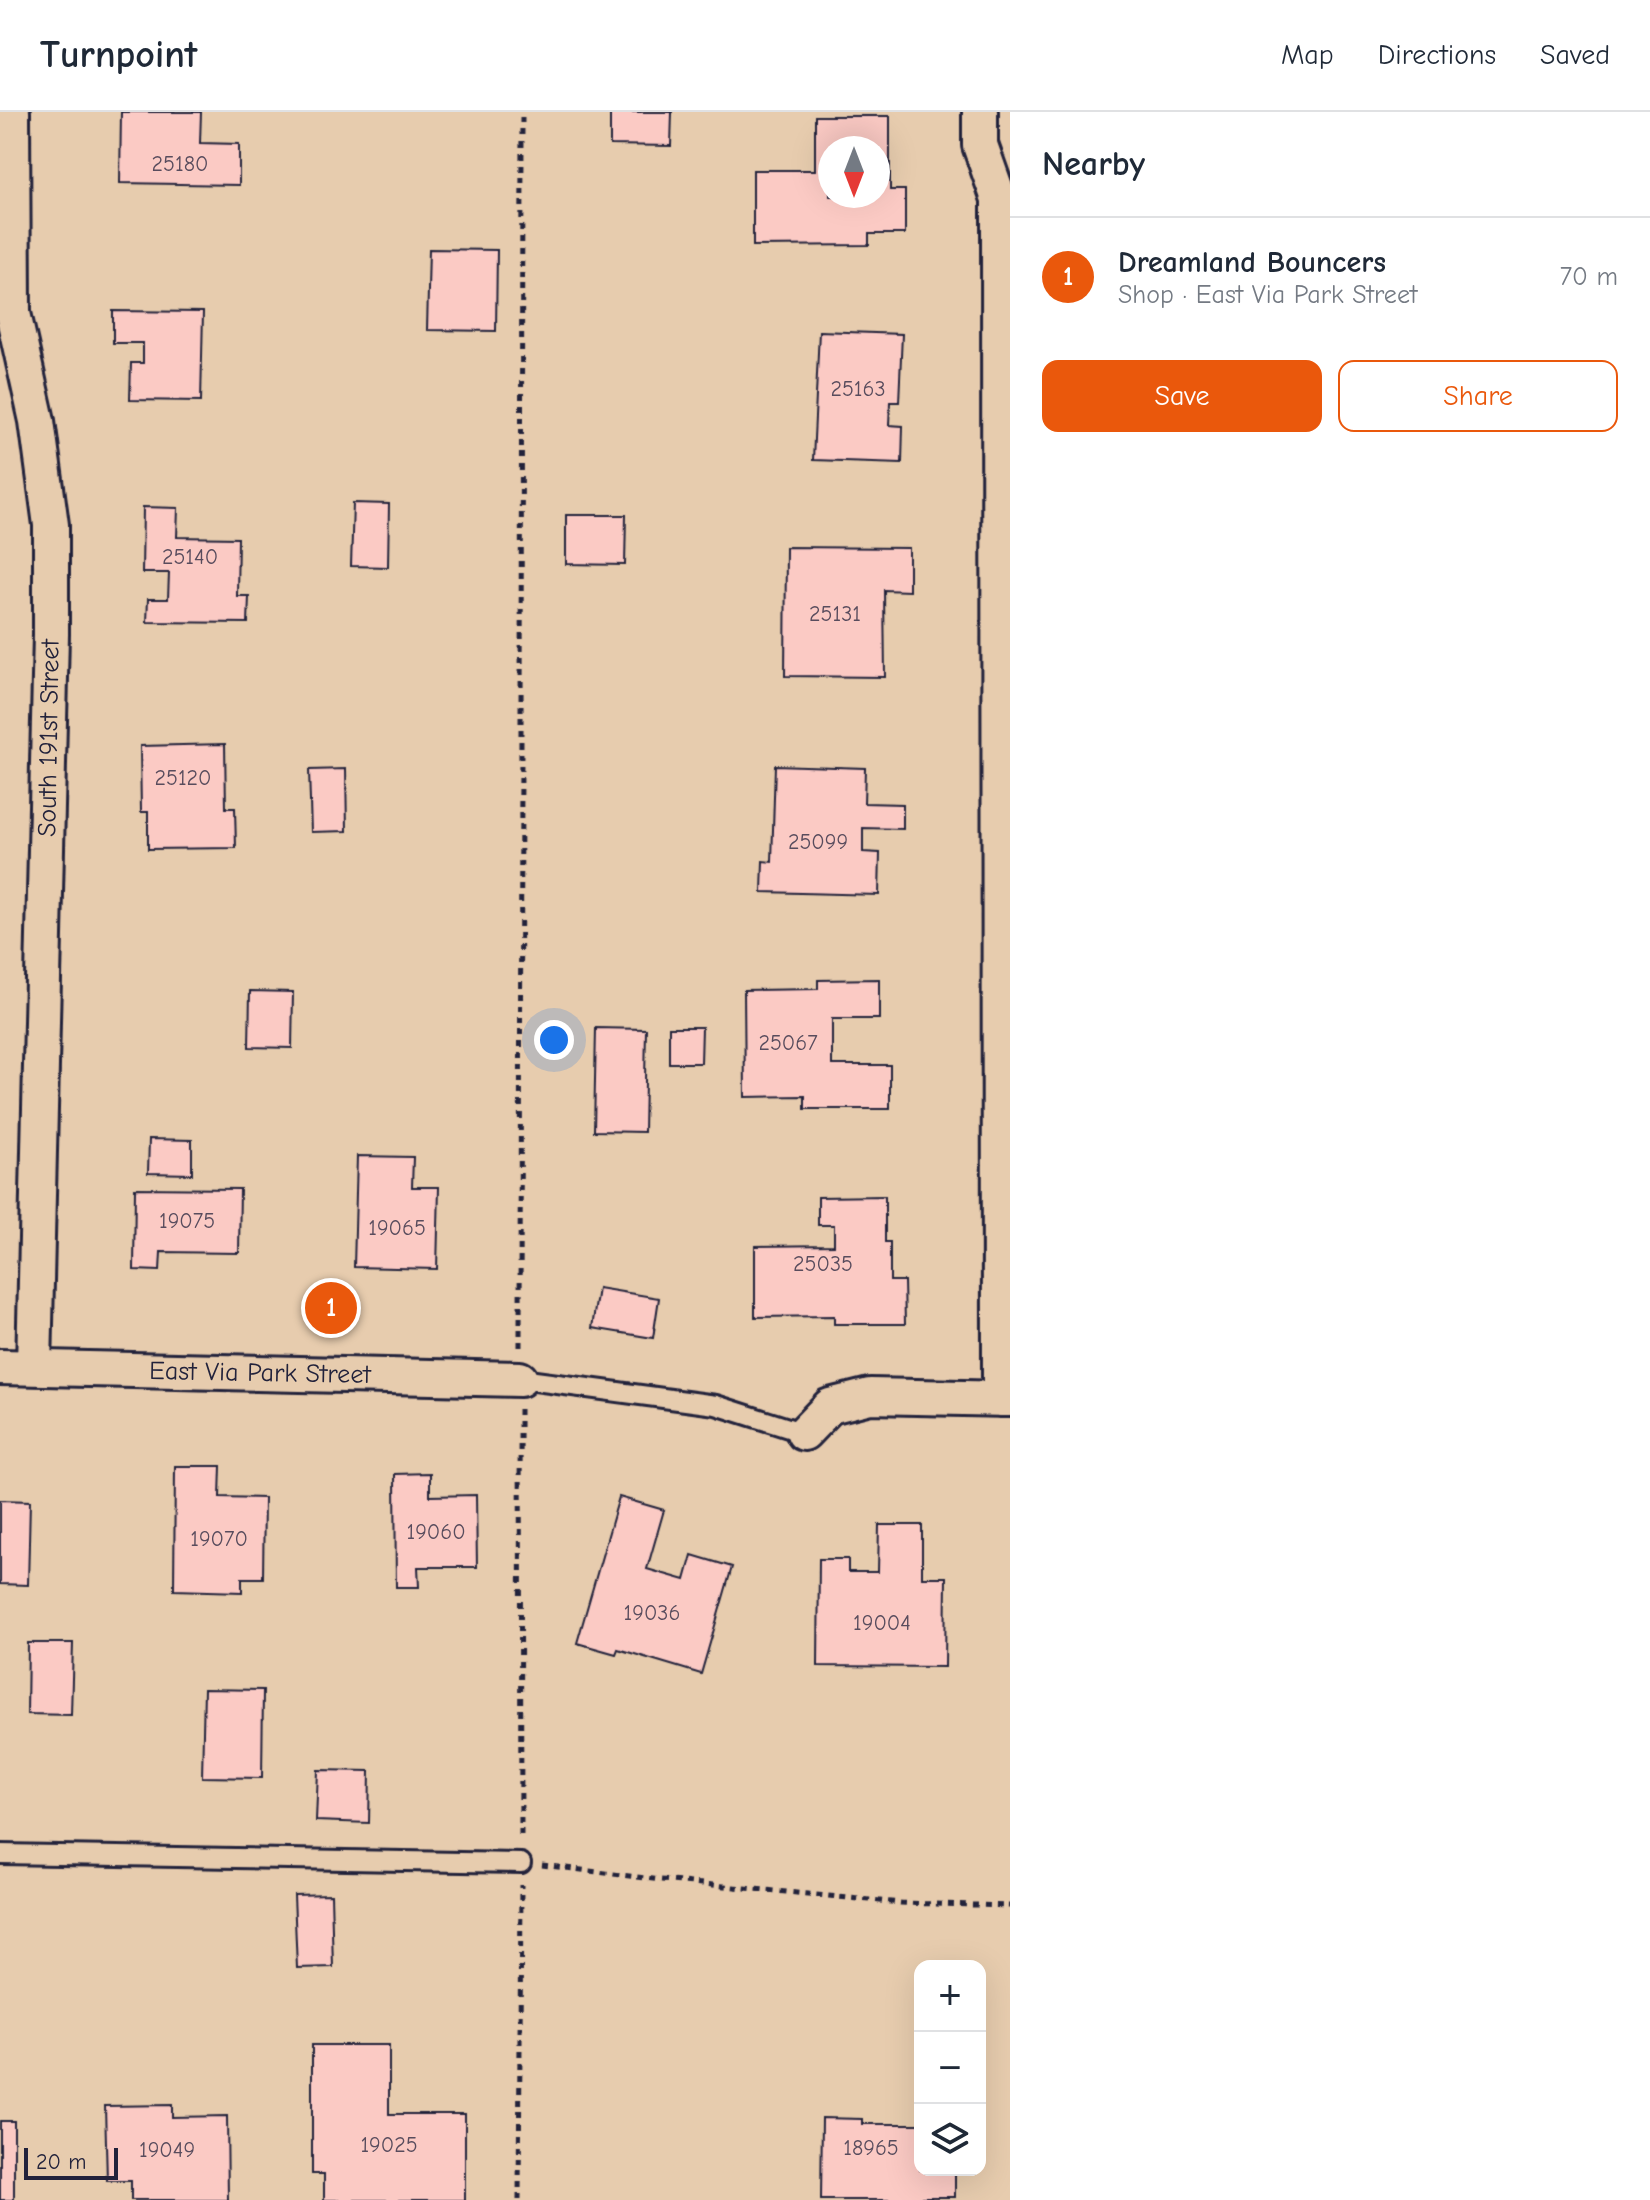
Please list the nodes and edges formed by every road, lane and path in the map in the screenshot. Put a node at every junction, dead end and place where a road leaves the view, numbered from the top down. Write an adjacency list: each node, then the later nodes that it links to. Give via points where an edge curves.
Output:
1 (12, 112): 6 (street, South 191st Street, via 13,313 37,421 51,525)
2 (522, 112): 7 (path)
3 (980, 112): 4 (street, via 980,145)
4 (1005, 186): 8 (street)
5 (0, 1367): 6 (street, East Via Park Street)
6 (34, 1367): 7 (street, East Via Park Street)
7 (520, 1379): 9 (lane, via 716,1405); 11 (path)
8 (1005, 1399): 9 (street, via 870,1396 830,1406)
9 (804, 1433)
10 (0, 1854): 11 (lane)
11 (521, 1863): 12 (path, via 901,1903); 13 (path)
12 (1010, 1906)
13 (519, 2200)

